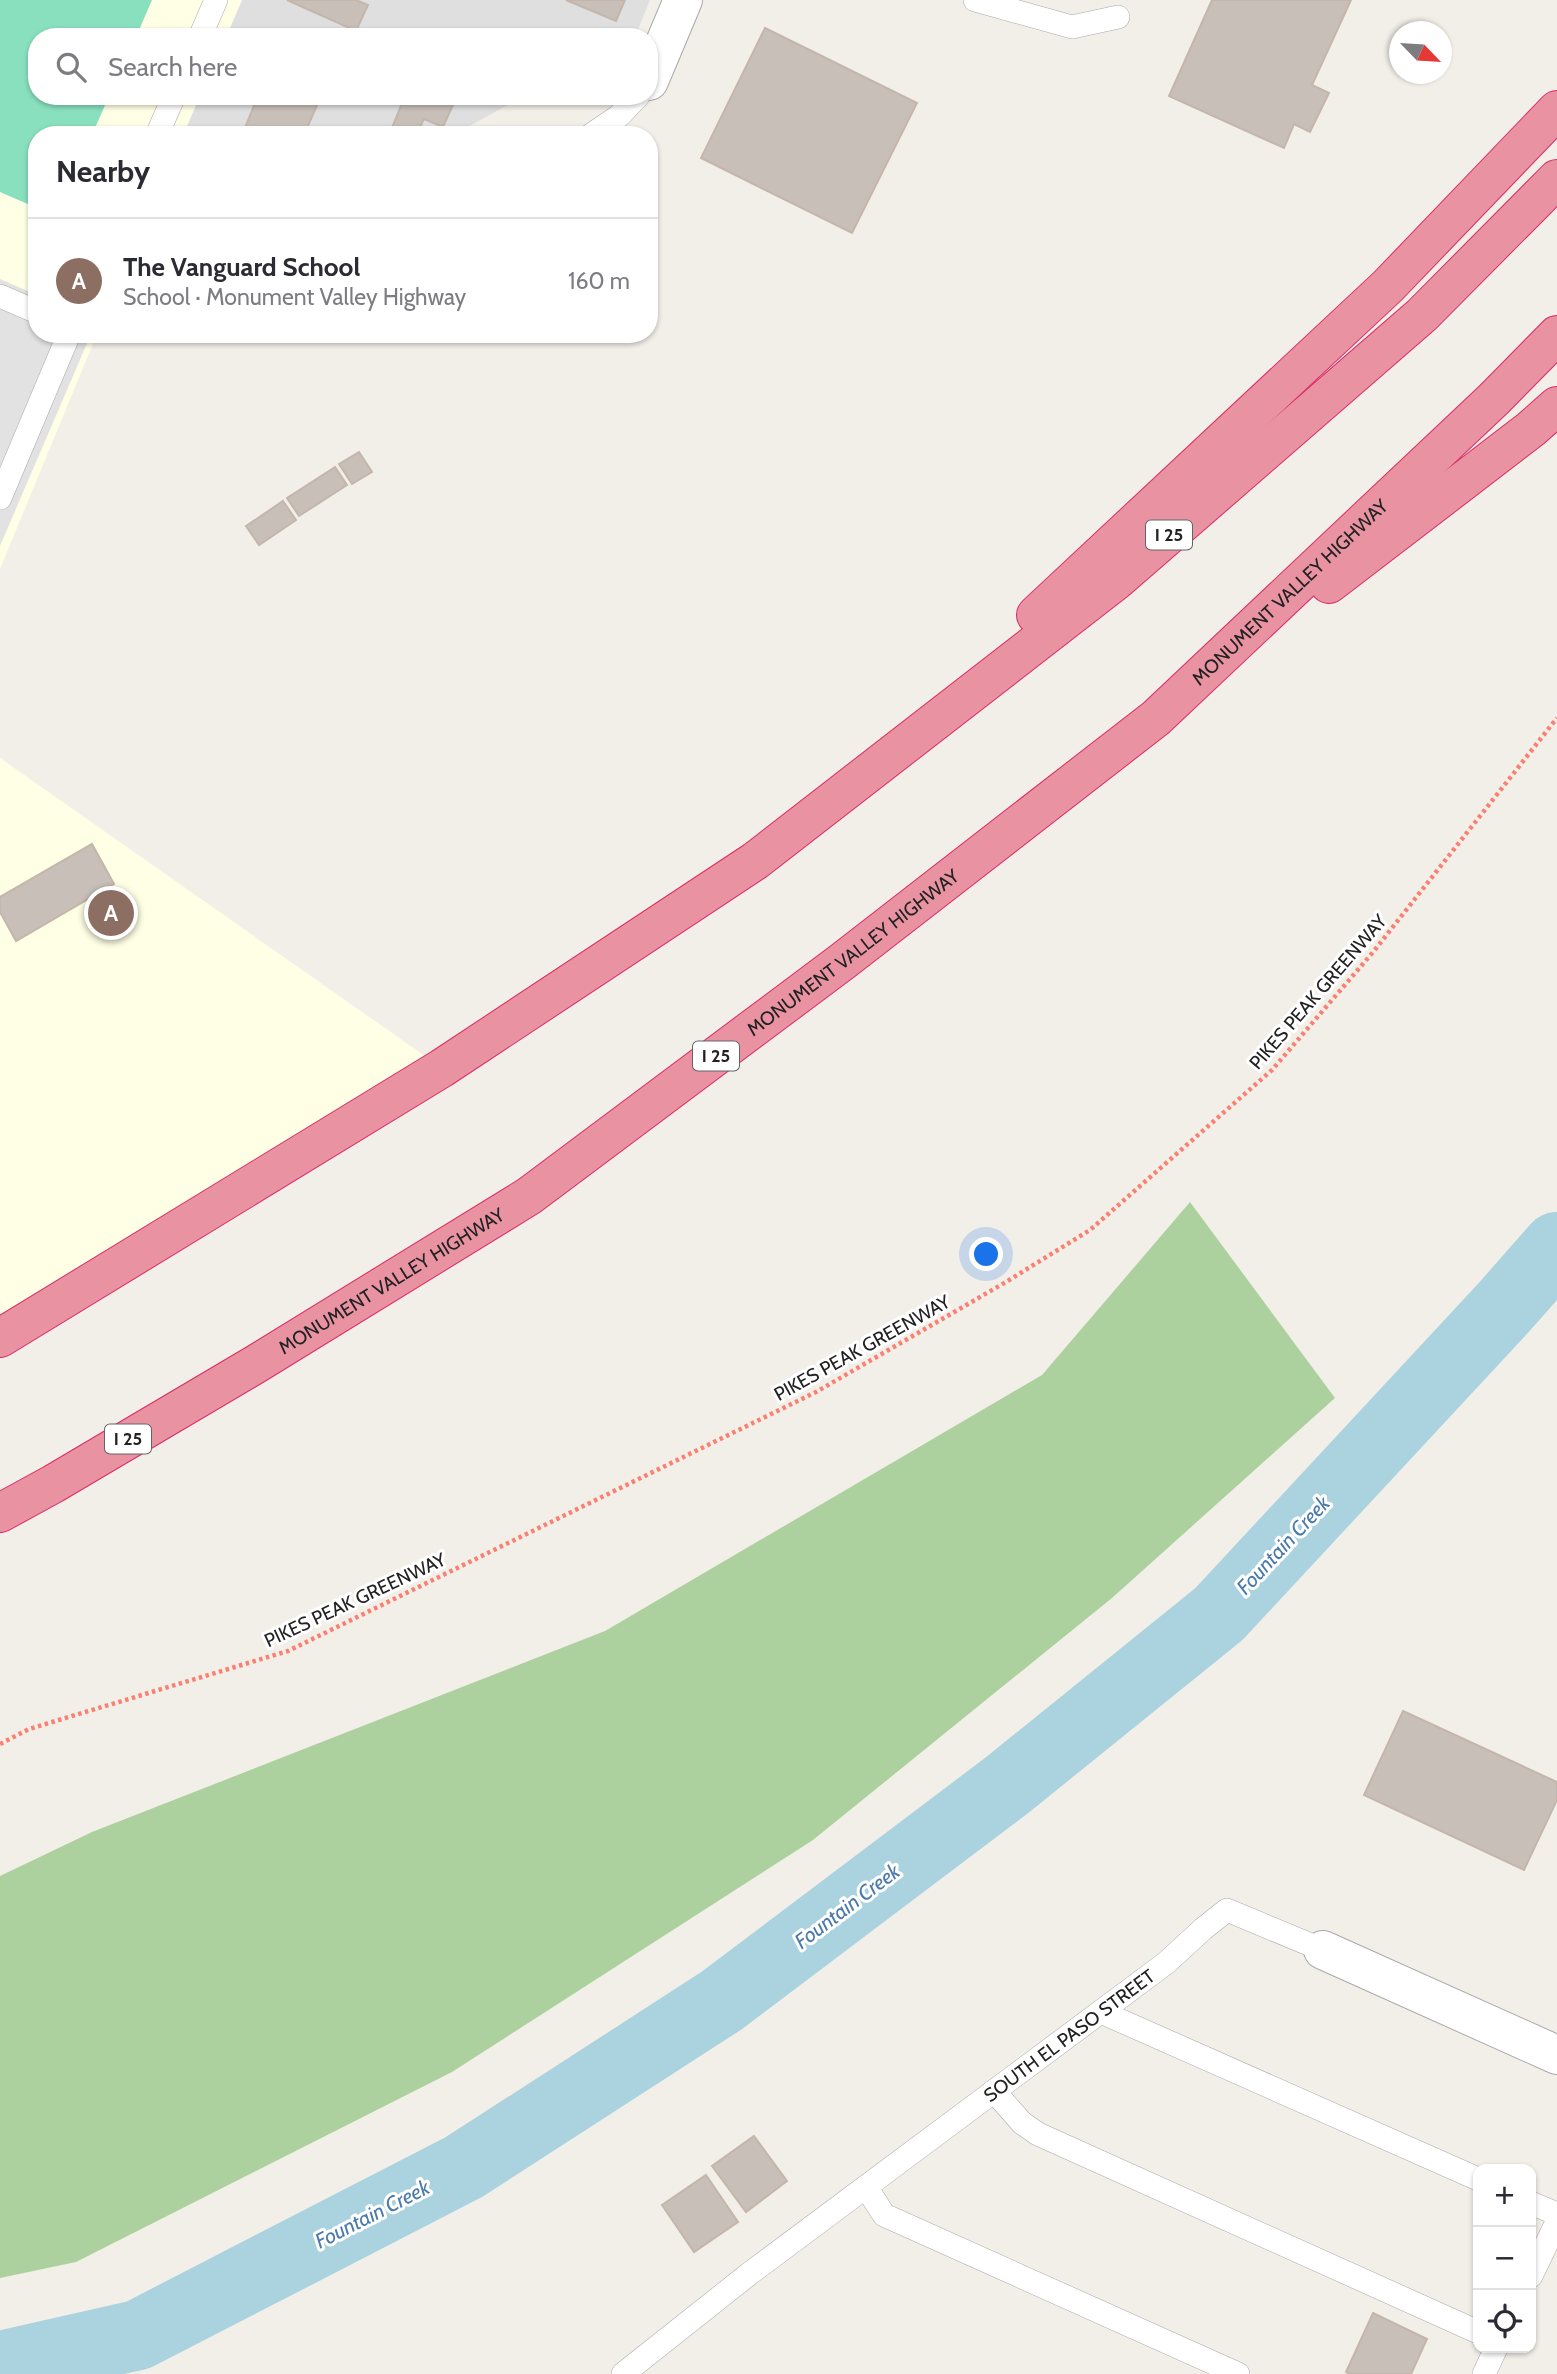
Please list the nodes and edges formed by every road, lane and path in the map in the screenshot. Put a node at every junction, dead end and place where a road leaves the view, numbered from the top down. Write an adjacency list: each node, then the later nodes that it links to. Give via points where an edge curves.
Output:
1 (216, 0): 5 (lane)
2 (683, 0): 6 (street)
3 (975, 0): 4 (lane, via 1072,27)
4 (1118, 17)
5 (204, 28)
6 (658, 60)
7 (170, 105): 10 (lane)
8 (629, 105): 11 (lane)
9 (1557, 110): 21 (highway, via 1388,286 1042,609)
10 (161, 126)
11 (604, 126)
12 (1557, 179): 21 (highway, I 25, via 1422,316 1117,580)
13 (0, 296): 14 (lane)
14 (28, 308)
15 (1557, 335): 19 (highway, MONUMENT VALLEY HIGHWAY / I 25)
16 (65, 343): 18 (lane)
17 (1557, 406): 19 (highway)
18 (0, 498)
19 (1156, 718): 23 (highway, MONUMENT VALLEY HIGHWAY / I 25, via 529,1196 256,1364)
20 (1557, 718): 24 (path, PIKES PEAK GREENWAY, via 1374,951 1272,1070 1090,1230 816,1392 288,1650 29,1729)
21 (755, 861): 22 (highway, I 25, via 442,1068)
22 (0, 1338)
23 (0, 1513)
24 (0, 1744)
25 (1323, 1950): 26 (lane, SOUTH EL PASO STREET, via 1227,1910); 27 (street, SOUTH EL PASO STREET)
26 (1101, 2012): 28 (lane, SOUTH EL PASO STREET); 29 (lane)
27 (1557, 2055)
28 (994, 2091): 30 (lane, SOUTH EL PASO STREET); 35 (lane, via 1038,2134)
29 (1473, 2177)
30 (866, 2187): 37 (lane, SOUTH EL PASO STREET); 38 (lane, via 884,2216)
31 (1536, 2205): 32 (lane)
32 (1557, 2214)
33 (1557, 2222): 34 (lane)
34 (1536, 2266)
35 (1473, 2330)
36 (1494, 2353): 39 (lane)
37 (622, 2374)
38 (1238, 2374)
39 (1483, 2374)

